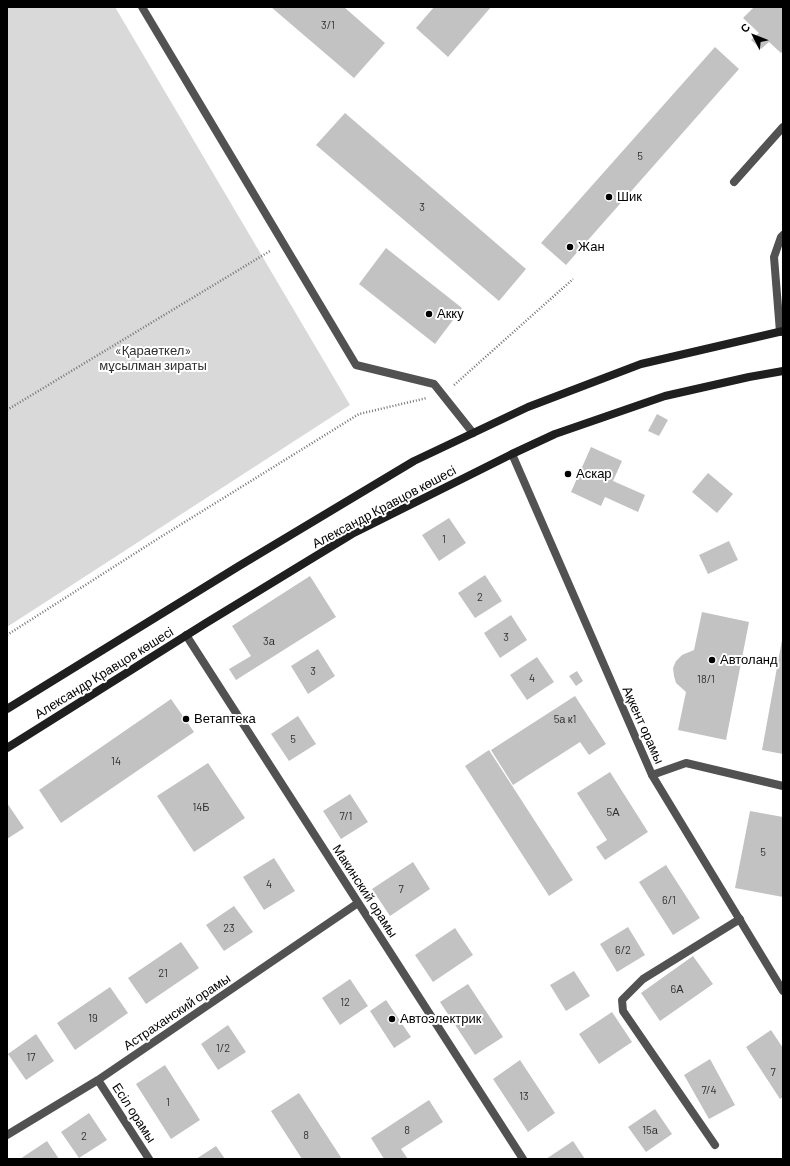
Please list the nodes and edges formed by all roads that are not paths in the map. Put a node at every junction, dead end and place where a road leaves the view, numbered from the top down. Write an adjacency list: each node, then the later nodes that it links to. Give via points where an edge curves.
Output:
1 (142, 7): 7 (street, via 356,365 434,384)
2 (783, 128): 3 (street)
3 (734, 182)
4 (783, 235): 5 (street, via 774,257)
5 (782, 332): 7 (main road, Александр Кравцов көшесі, via 641,364 528,407)
6 (783, 371): 8 (main road, Александр Кравцов көшесі, via 665,396 555,434)
7 (473, 433): 10 (main road, Александр Кравцов көшесі, via 414,461)
8 (512, 454): 9 (main road, Александр Кравцов көшесі, via 352,534); 12 (street, Ақкент орамы)
9 (186, 635): 11 (main road, Александр Кравцов көшесі); 14 (street, Макинский орамы)
10 (7, 709)
11 (7, 748)
12 (652, 775): 13 (street, via 686,764); 15 (street, Ақкент орамы)
13 (783, 786)
14 (358, 903): 17 (street, Астраханский орамы); 21 (street, Макинский орамы)
15 (740, 919): 16 (street, Ақкент орамы); 19 (street, via 642,979 622,1000 623,1011)
16 (783, 991)
17 (98, 1080): 18 (street, Астраханский орамы); 20 (street, Есіл орамы)
18 (7, 1135)
19 (715, 1145)
20 (149, 1159)
21 (523, 1159)

